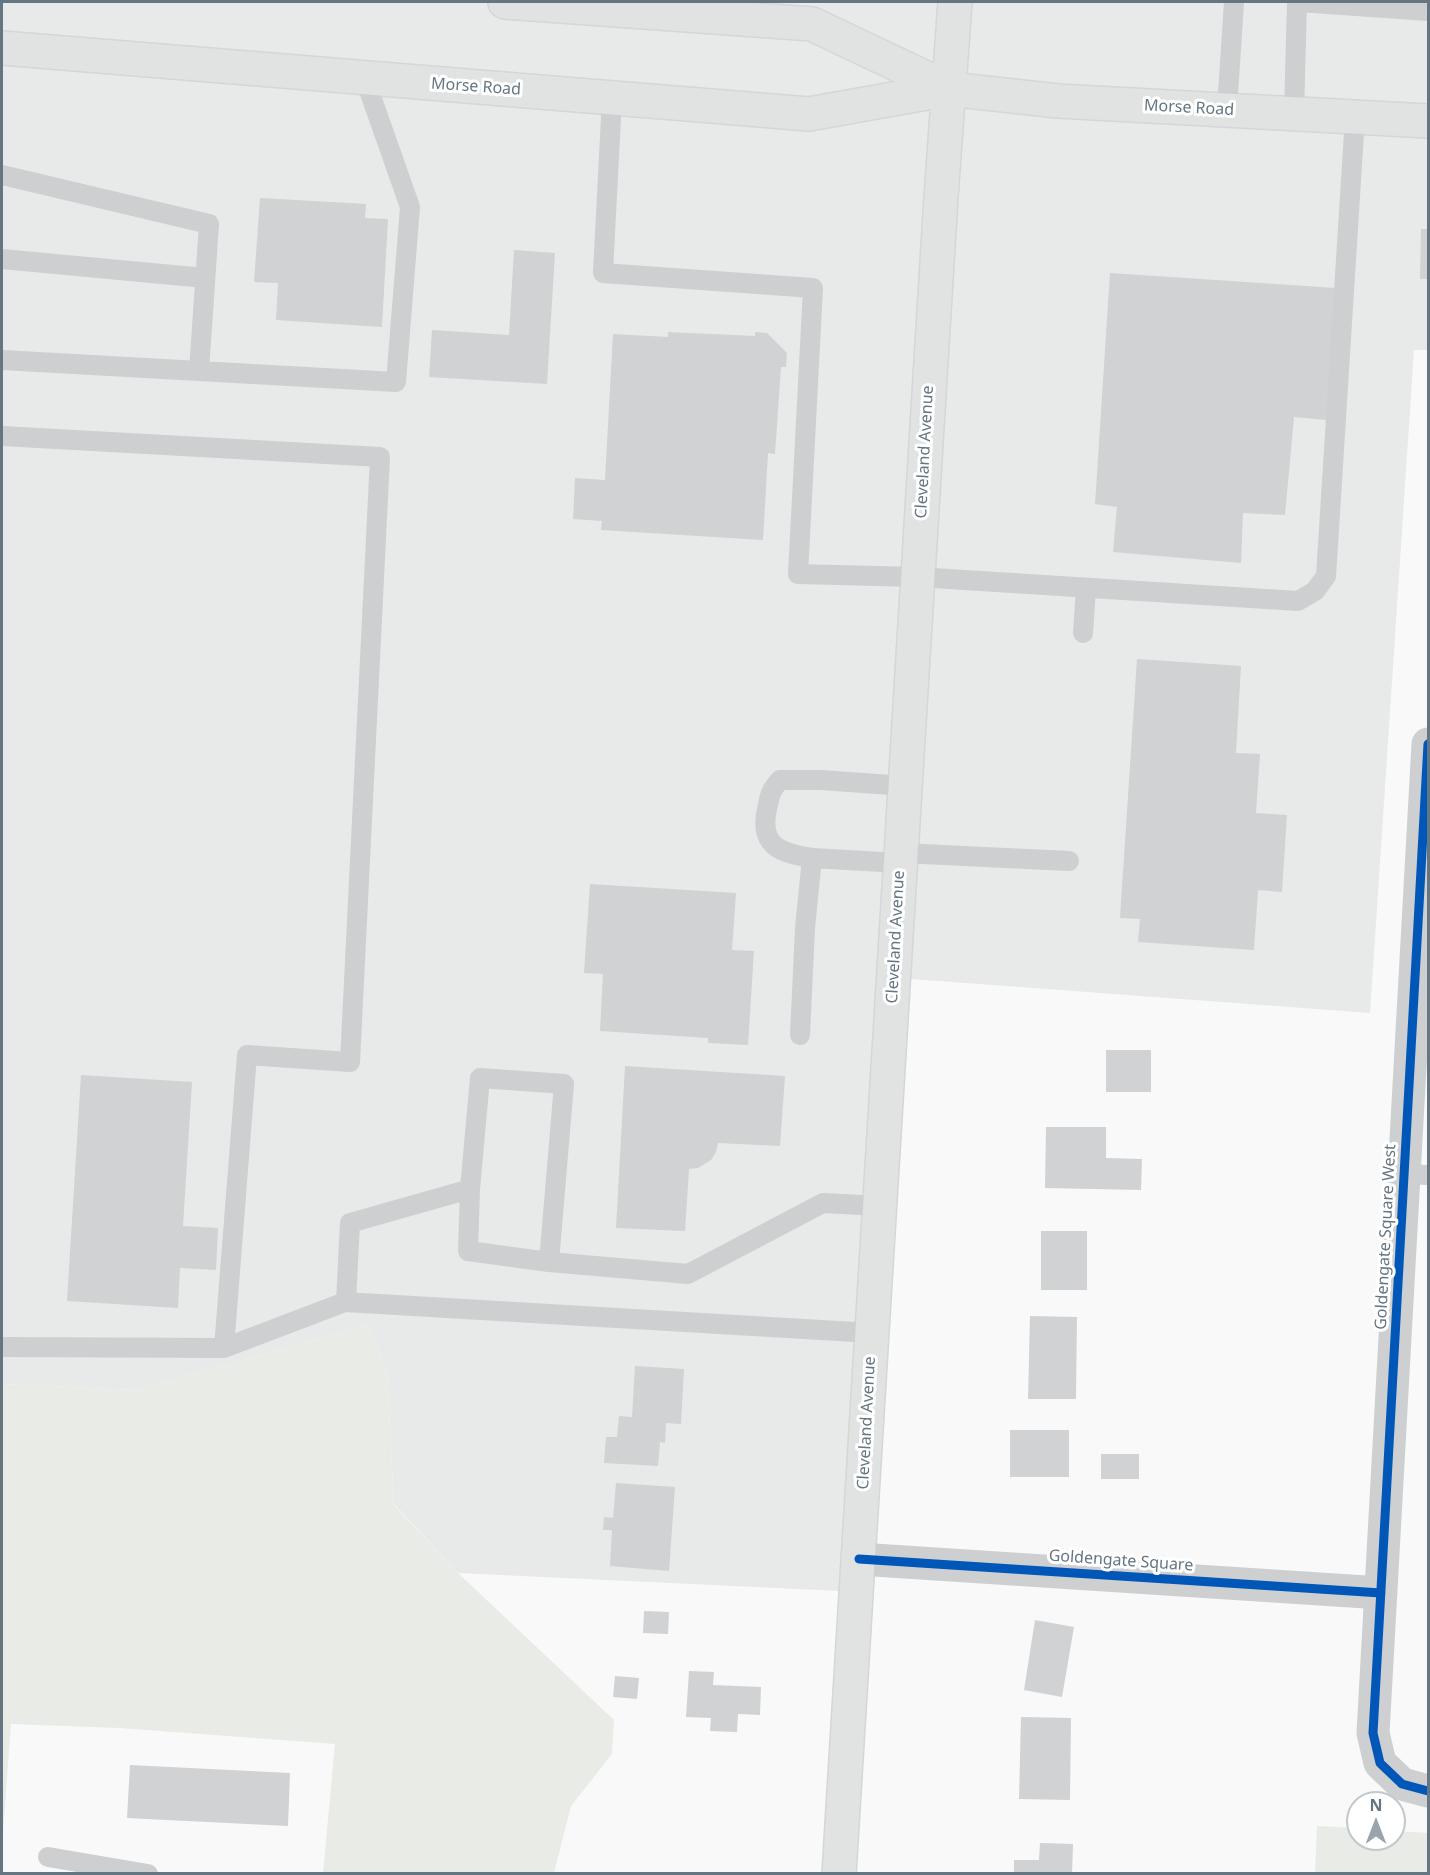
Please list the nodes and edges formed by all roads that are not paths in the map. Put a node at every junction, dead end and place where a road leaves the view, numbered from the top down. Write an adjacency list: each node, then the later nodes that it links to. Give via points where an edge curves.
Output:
1 (505, 2): 5 (main road, Morse Road)
2 (955, 2): 10 (main road, Cleveland Avenue)
3 (1234, 2): 12 (lane)
4 (1298, 2): 7 (lane); 13 (lane)
5 (660, 7): 6 (main road, Morse Road)
6 (761, 11): 10 (main road, Morse Road, via 812,24)
7 (1428, 11)
8 (2, 48): 9 (main road, Morse Road)
9 (365, 79): 11 (main road, Morse Road); 20 (lane, via 410,207 396,382)
10 (949, 89): 11 (main road, Morse Road, via 809,114); 12 (main road, Morse Road, via 1058,101); 22 (main road, Cleveland Avenue)
11 (612, 98): 22 (lane, via 603,273 813,288 798,574)
12 (1227, 110): 13 (main road, Morse Road)
13 (1294, 114): 14 (main road, Morse Road)
14 (1355, 117): 15 (main road, Morse Road); 23 (lane, via 1326,576 1298,602)
15 (1428, 122)
16 (2, 175): 18 (lane, via 209,224)
17 (2, 259): 18 (lane)
18 (206, 278): 20 (lane)
19 (2, 360): 20 (lane)
20 (199, 371)
21 (2, 436): 38 (lane, via 380,457 350,1062 247,1055)
22 (917, 577): 23 (lane); 26 (main road, Cleveland Avenue)
23 (1086, 588): 24 (lane)
24 (1083, 633)
25 (1428, 744): 31 (street, Goldengate Square West)
26 (905, 786): 27 (lane, via 780,780 770,791 764,823 768,840 779,849); 28 (main road, Cleveland Avenue)
27 (812, 858): 28 (lane); 30 (lane)
28 (900, 858): 29 (lane); 33 (main road, Cleveland Avenue)
29 (1069, 861)
30 (800, 1035)
31 (1416, 1175): 40 (street, Goldengate Square West)
32 (470, 1189): 34 (lane, via 468,1251); 34 (lane, via 480,1078 564,1084); 35 (lane, via 350,1223)
33 (880, 1206): 34 (lane, via 823,1203 688,1274); 36 (main road, Cleveland Avenue)
34 (549, 1262)
35 (346, 1302): 36 (lane); 38 (lane)
36 (872, 1334): 39 (main road, Cleveland Avenue)
37 (2, 1347): 38 (lane)
38 (224, 1348)
39 (859, 1559): 40 (street, Goldengate Square); 44 (main road, Cleveland Avenue)
40 (1381, 1593): 41 (street, Goldengate Square West, via 1373,1733 1380,1762 1402,1785)
41 (1428, 1791)
42 (48, 1857): 43 (lane)
43 (148, 1874)
44 (839, 1874)

